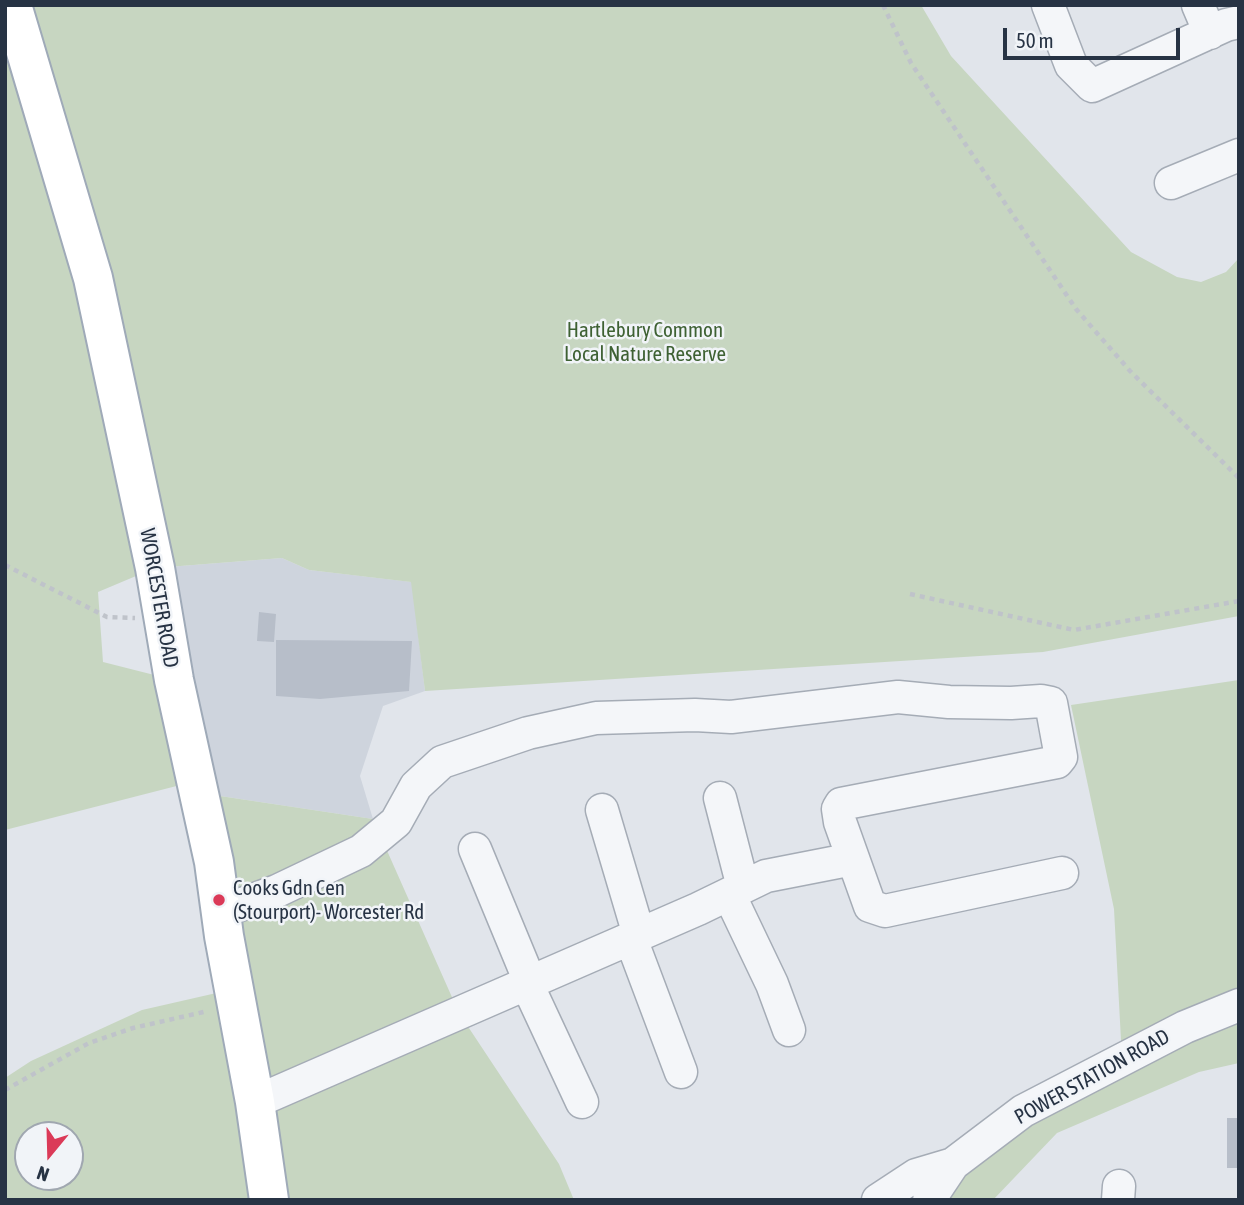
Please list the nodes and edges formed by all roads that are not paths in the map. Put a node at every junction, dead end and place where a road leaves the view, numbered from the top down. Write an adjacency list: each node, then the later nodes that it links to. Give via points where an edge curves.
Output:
1 (12, 5): 12 (main road, WORCESTER ROAD, via 93,278)
2 (1048, 5): 3 (street, via 1072,65 1092,86)
3 (1216, 20)
4 (1239, 155): 5 (street)
5 (1171, 183)
6 (720, 798): 11 (street)
7 (601, 810): 13 (street)
8 (475, 849): 14 (street)
9 (853, 859): 10 (street, via 870,906 885,911); 11 (street, via 766,876); 12 (street, via 840,822 841,804 1057,762 1061,757 1051,703 898,697 731,717 596,718 528,733 443,762 416,786 396,822 361,851)
10 (1062, 873)
11 (736, 891): 13 (street); 16 (street)
12 (221, 912): 18 (main road, WORCESTER ROAD)
13 (635, 937): 14 (street); 17 (street)
14 (528, 983): 18 (street); 19 (street)
15 (1239, 1005): 20 (street, POWER STATION ROAD, via 1185,1027 1023,1111)
16 (789, 1030)
17 (681, 1072)
18 (255, 1102): 21 (main road, WORCESTER ROAD)
19 (582, 1102)
20 (953, 1164): 22 (street, POWER STATION ROAD, via 916,1175); 23 (street)
21 (269, 1200)
22 (878, 1200)
23 (929, 1200)

